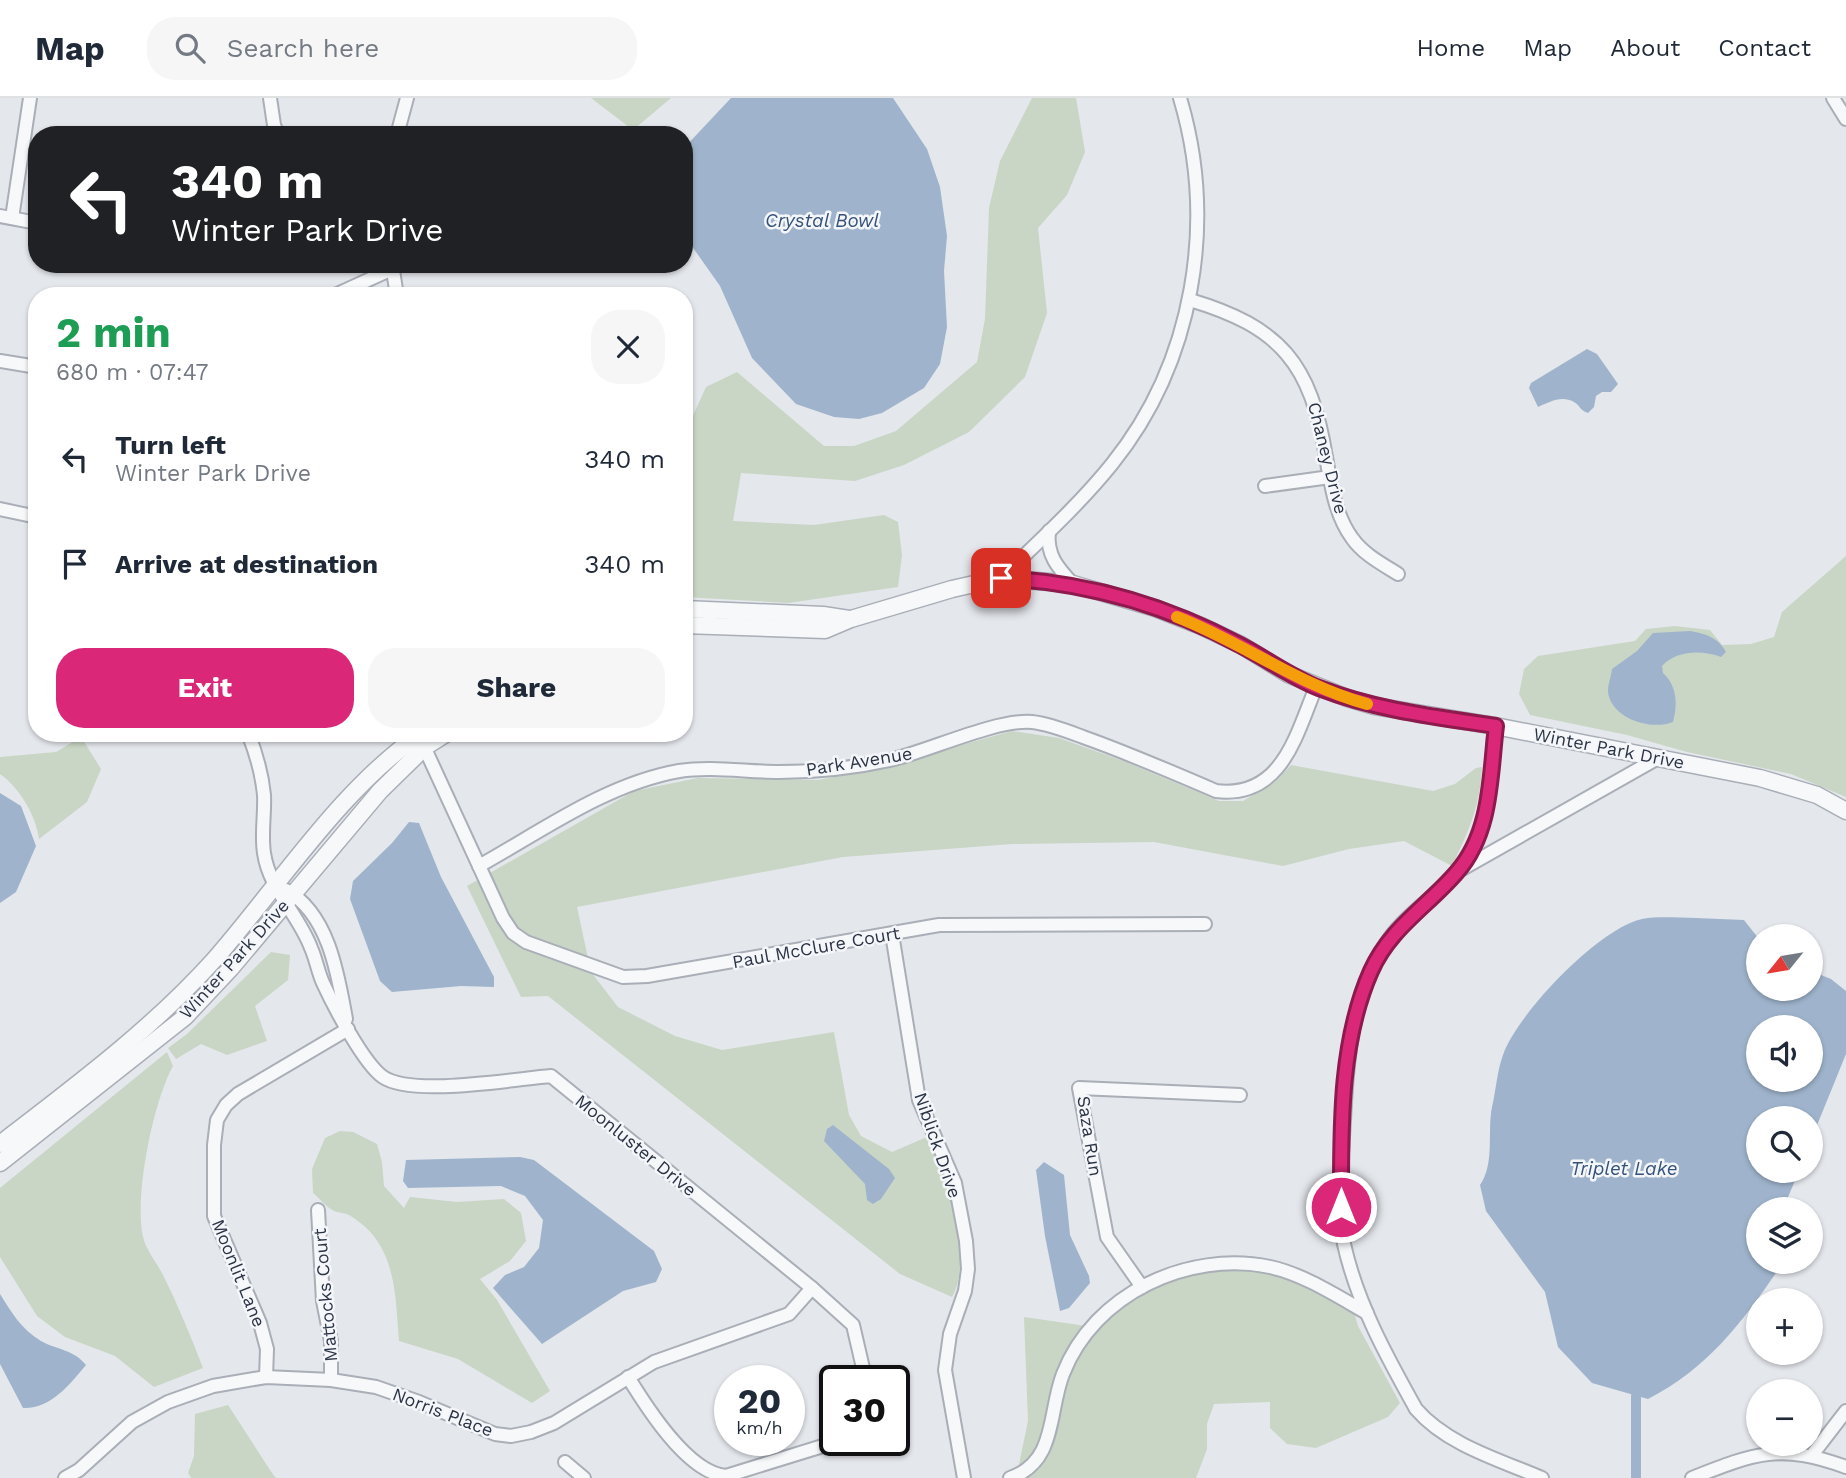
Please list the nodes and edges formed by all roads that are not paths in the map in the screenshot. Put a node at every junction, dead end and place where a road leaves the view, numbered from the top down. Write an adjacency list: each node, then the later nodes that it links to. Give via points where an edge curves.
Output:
1 (30, 98): 9 (street)
2 (270, 98): 7 (street)
3 (407, 98): 8 (street)
4 (1180, 98): 13 (street, via 1198,193)
5 (1833, 98): 6 (street)
6 (1846, 119)
7 (276, 126)
8 (399, 126)
9 (6, 217): 10 (street)
10 (28, 221)
11 (380, 273): 12 (street)
12 (351, 287)
13 (1190, 300): 16 (street, Chaney Drive, via 1250,322 1296,365 1320,418); 20 (street, via 1165,377 1136,430 1113,463)
14 (0, 361): 15 (street)
15 (28, 366)
16 (1330, 477): 17 (street); 21 (street, Chaney Drive, via 1339,515 1352,538)
17 (1265, 486)
18 (0, 509): 19 (street)
19 (28, 515)
20 (1049, 531): 22 (street); 23 (street, via 1051,555)
21 (1398, 574)
22 (1001, 578): 23 (street, Winter Park Drive); 25 (street, Winter Park Drive)
23 (1073, 584): 27 (street, Winter Park Drive, via 1201,626)
24 (693, 609): 25 (street, Winter Park Drive)
25 (851, 619): 26 (street, Winter Park Drive, via 825,630)
26 (693, 625)
27 (1316, 687): 28 (street, Winter Park Drive, via 1374,706); 35 (street, Park Avenue, via 1280,766 1268,779 1233,793 1216,791 1051,726 1014,723 933,749 851,766 780,772 709,769 644,780 607,794)
28 (1496, 726): 33 (street, Winter Park Drive); 36 (street, via 1483,824)
29 (251, 742): 37 (street, via 264,794 264,853)
30 (414, 742): 37 (street, Winter Park Drive, via 367,777)
31 (417, 742): 38 (street, Winter Park Drive)
32 (423, 742): 35 (street)
33 (1658, 758): 34 (street, Winter Park Drive, via 1760,778 1817,795); 36 (street)
34 (1846, 811)
35 (479, 866): 40 (street, Paul McClure Court, via 513,933 526,942 623,977)
36 (1458, 871): 51 (street, via 1390,938 1371,970 1351,1034 1341,1163 1343,1230)
37 (277, 885): 38 (street); 45 (street, Winter Park Drive, via 169,1007)
38 (289, 899): 41 (street, Moonluster Drive, via 306,905); 42 (street, Moonluster Drive); 45 (street, Winter Park Drive, via 185,1017)
39 (1205, 924): 40 (street, Paul McClure Court, via 939,925)
40 (892, 934): 65 (street, Niblick Drive, via 919,1100 956,1184 966,1241 965,1292 950,1334 945,1370)
41 (327, 942): 42 (street); 43 (street, Moonluster Drive)
42 (311, 946): 43 (street, Moonluster Drive, via 322,982)
43 (348, 1029): 50 (street, Moonluster Drive, via 376,1070 399,1084 429,1086 551,1076); 53 (street, Moonlit Lane, via 238,1094 217,1120 214,1216 260,1323 267,1349)
44 (1240, 1095): 49 (street, Saza Run, via 1079,1088 1107,1237)
45 (41, 1121): 46 (street, Winter Park Drive); 47 (street, Winter Park Drive)
46 (0, 1144)
47 (0, 1163)
48 (318, 1210): 55 (street, Mattocks Court)
49 (1142, 1287): 51 (street, via 1194,1267 1248,1264 1299,1278); 66 (street, via 1114,1306 1073,1353 1062,1376 1042,1455)
50 (812, 1288): 52 (street, Moonluster Drive, via 853,1325); 54 (street, Norris Place, via 789,1314 654,1362)
51 (1367, 1313): 67 (street, via 1428,1423 1473,1449)
52 (862, 1365)
53 (265, 1377): 55 (street, Norris Place); 63 (street, Norris Place, via 213,1386 168,1402 132,1422)
54 (628, 1377): 55 (street, Norris Place, via 554,1423 511,1436 478,1429 376,1387); 58 (street, via 685,1453 715,1475 726,1476)
55 (331, 1380)
56 (1846, 1411): 57 (street)
57 (1823, 1441)
58 (819, 1447)
59 (1756, 1456): 68 (street)
60 (1815, 1456): 62 (street)
61 (565, 1462): 64 (street)
62 (1846, 1467)
63 (65, 1478)
64 (584, 1478)
65 (964, 1478)
66 (1010, 1478)
67 (1542, 1478)
68 (1692, 1478)

